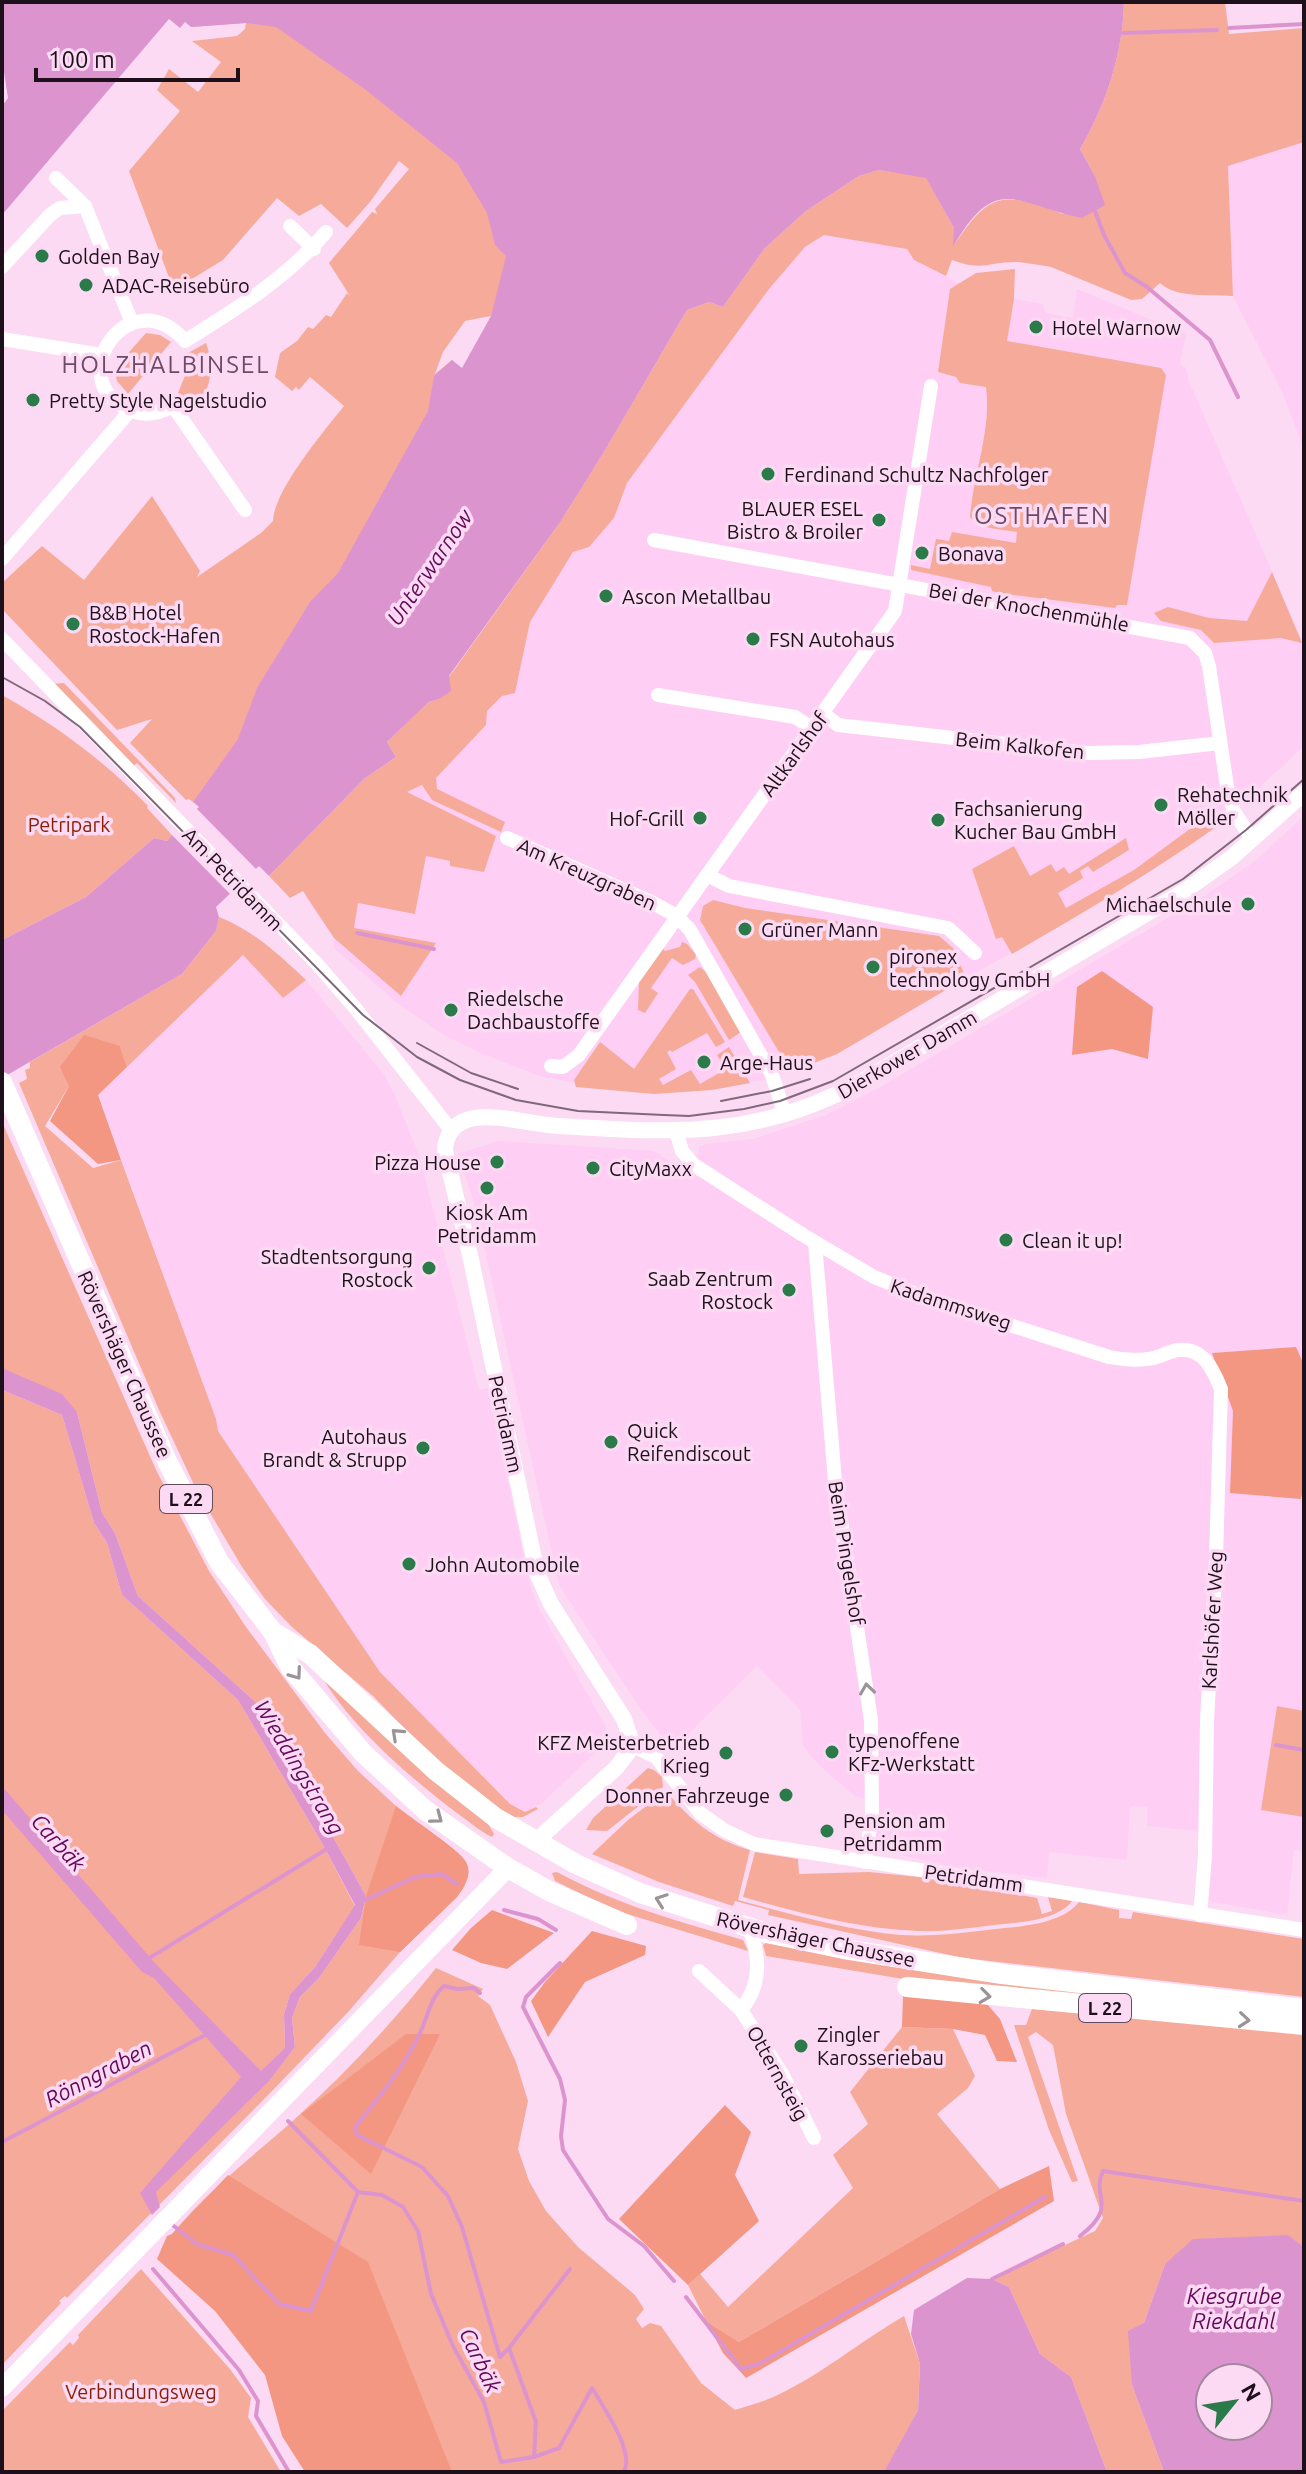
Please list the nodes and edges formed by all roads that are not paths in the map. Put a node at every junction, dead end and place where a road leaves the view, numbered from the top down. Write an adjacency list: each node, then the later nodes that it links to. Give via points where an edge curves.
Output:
1 (56, 178): 2 (street)
2 (85, 206): 6 (street, via 60,208 50,215); 7 (street)
3 (290, 226): 5 (street)
4 (326, 232): 5 (street)
5 (314, 249): 7 (street, via 252,299 185,341 157,322)
6 (2, 267)
7 (132, 323): 9 (street, via 112,337)
8 (2, 339): 9 (street)
9 (102, 355): 11 (street, via 100,369 109,394)
10 (931, 386): 15 (street, Altkarlshof)
11 (130, 411): 12 (street, via 153,414 173,406); 14 (street)
12 (245, 510)
13 (654, 540): 15 (street, Bei der Knochenmühle)
14 (2, 559)
15 (899, 583): 18 (street, Altkarlshof, via 895,611); 20 (street, Bei der Knochenmühle, via 1190,638 1209,666)
16 (2, 639): 30 (street, Am Petridamm, via 317,964)
17 (658, 695): 19 (street, via 795,717)
18 (824, 714): 19 (street, Altkarlshof); 20 (street, Beim Kalkofen, via 838,725 1087,753)
19 (813, 729): 24 (street, Altkarlshof)
20 (1220, 743): 23 (street, Bei der Knochenmühle, via 1233,809)
21 (1304, 793): 23 (street, Dierkower Damm)
22 (507, 838): 25 (street, Am Kreuzgraben)
23 (1252, 839): 29 (street, Dierkower Damm, via 1183,892 861,1082)
24 (707, 875): 25 (street, Altkarlshof); 26 (street, via 729,886 948,928)
25 (677, 916): 27 (street, Altkarlshof, via 579,1055 563,1067); 29 (street, Am Kreuzgraben, via 772,1075)
26 (975, 953)
27 (551, 1066)
28 (2, 1082): 34 (main road, Rövershäger Chaussee / L 22, via 193,1514 219,1562)
29 (785, 1115): 31 (street, Dierkower Damm)
30 (451, 1130): 31 (street, Dierkower Damm, via 463,1121 483,1118 616,1131); 35 (street, Petridamm, via 445,1151 537,1573 624,1719)
31 (676, 1131): 32 (street, Kadammsweg, via 690,1162)
32 (809, 1239): 33 (street, Kadammsweg, via 907,1291 1109,1357 1155,1358); 37 (street, Beim Pingelshof, one-way to 32, via 872,1814 871,1720 835,1481)
33 (1177, 1350): 39 (street, Karlshöfer Weg, via 1197,1352 1221,1389)
34 (273, 1632): 36 (main road, Rövershäger Chaussee / L 22, one-way to 34, via 455,1786 310,1654); 38 (main road, Rövershäger Chaussee / L 22, one-way to 38, via 290,1667 363,1753 425,1810)
35 (633, 1746): 36 (street); 37 (street, Petridamm, via 656,1757 700,1813 739,1839)
36 (535, 1842): 38 (main road); 41 (main road, Rövershäger Chaussee / L 22, one-way to 36, via 640,1893)
37 (865, 1862): 39 (street, Petridamm)
38 (508, 1868): 40 (main road, Rövershäger Chaussee / L 22); 49 (main road)
39 (1200, 1915): 42 (street, Petridamm)
40 (627, 1925)
41 (749, 1927): 45 (main road, Rövershäger Chaussee / L 22, via 970,1969); 46 (street, Otternsteig, via 756,1946 757,1982)
42 (1304, 1930)
43 (699, 1971): 46 (street, Otternsteig)
44 (907, 1987): 47 (main road, Rövershäger Chaussee / L 22, one-way to 47)
45 (1304, 2009)
46 (741, 2010): 48 (street, Otternsteig)
47 (1304, 2025)
48 (814, 2138)
49 (2, 2388)

